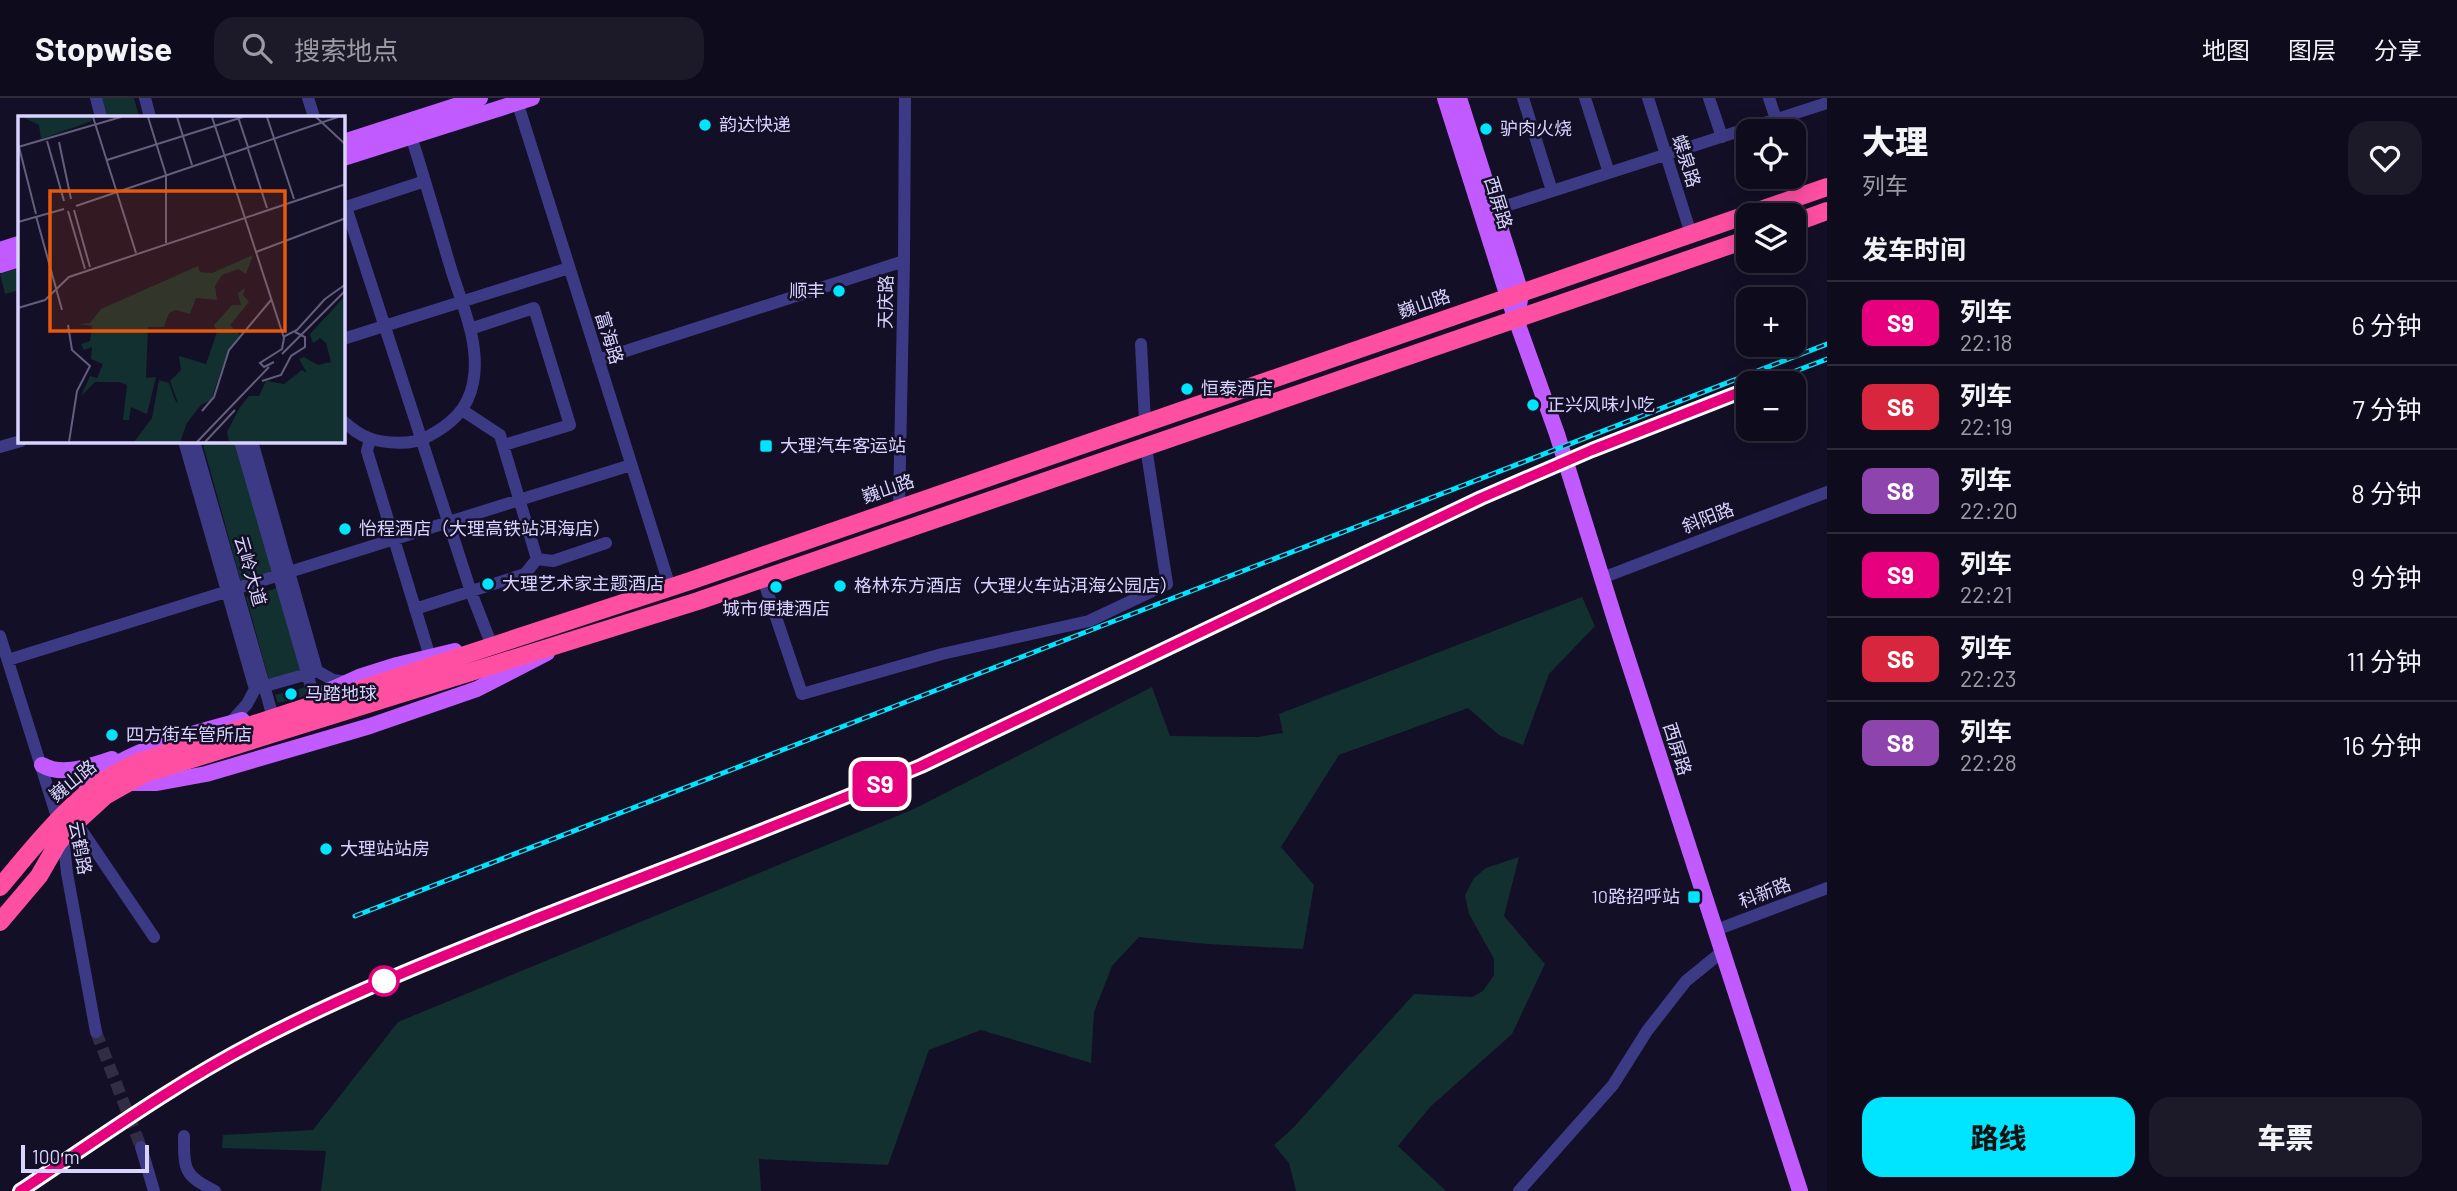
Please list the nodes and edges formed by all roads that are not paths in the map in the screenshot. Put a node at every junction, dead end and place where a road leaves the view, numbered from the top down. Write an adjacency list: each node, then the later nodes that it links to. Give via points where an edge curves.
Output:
1 (96, 98): 16 (street)
2 (145, 98): 17 (street)
3 (308, 98): 18 (street)
4 (316, 98): 19 (street)
5 (480, 98): 24 (main road)
6 (905, 98): 39 (street, 天庆路)
7 (1445, 98): 31 (main road, 西屏路)
8 (1459, 98): 31 (main road, 西屏路)
9 (1523, 98): 30 (street)
10 (1585, 98): 27 (street)
11 (1647, 98): 25 (street, 蝶泉路)
12 (1709, 98): 23 (street)
13 (1769, 98): 20 (street)
14 (522, 100): 22 (main road); 41 (street, 富海路)
15 (1827, 103): 20 (street)
16 (101, 116)
17 (150, 116)
18 (314, 116)
19 (321, 116)
20 (1776, 119)
21 (1736, 132): 23 (street)
22 (411, 136): 26 (main road); 28 (street)
23 (1722, 137): 25 (street)
24 (345, 141)
25 (1666, 155): 27 (street); 34 (street, 蝶泉路)
26 (345, 157)
27 (1609, 173): 30 (street)
28 (425, 181): 43 (street); 45 (street, via 346,207)
29 (1827, 187): 34 (highway, 巍山路)
30 (1552, 191): 31 (street)
31 (1488, 211): 42 (main road, 西屏路)
32 (1827, 211): 33 (highway)
33 (1806, 219)
34 (1691, 234): 42 (highway, 巍山路)
35 (1736, 243): 44 (highway, 巍山路)
36 (18, 244): 37 (main road)
37 (0, 250)
38 (18, 259): 40 (main road)
39 (904, 261): 49 (street); 66 (street, 天庆路)
40 (0, 265)
41 (569, 268): 43 (street); 49 (street, 富海路)
42 (1515, 295): 44 (main road, 西屏路); 51 (highway, 巍山路)
43 (461, 302): 45 (street); 46 (street)
44 (1517, 319): 62 (highway, 巍山路); 72 (main road, 西屏路)
45 (385, 326): 47 (street); 54 (street)
46 (470, 329): 50 (street, via 475,366); 60 (street, via 534,308 570,425)
47 (345, 338)
48 (1141, 344): 51 (street)
49 (598, 360): 63 (street, 富海路)
50 (462, 410): 54 (street, via 445,428); 60 (street, via 500,435)
51 (1144, 422): 62 (highway); 66 (highway, 巍山路)
52 (345, 423): 53 (street)
53 (370, 439): 54 (street); 68 (street, via 367,451)
54 (422, 440): 67 (street)
55 (18, 442): 61 (street)
56 (185, 443): 75 (street)
57 (195, 443): 75 (street, 云岭大道)
58 (241, 443): 71 (street, 云岭大道)
59 (252, 443): 71 (street)
60 (503, 445): 65 (street)
61 (0, 447)
62 (1146, 447): 73 (highway, 巍山路); 73 (street, via 1167,584 1089,621 942,654 803,694)
63 (631, 465): 65 (street); 74 (street, 富海路)
64 (1827, 492): 72 (street, 斜阳路)
65 (519, 499): 67 (street); 70 (street)
66 (899, 508): 74 (highway, 巍山路)
67 (448, 522): 68 (street); 76 (street)
68 (393, 539): 71 (street); 77 (street)
69 (606, 543): 70 (street, via 553,561)
70 (537, 559): 76 (street, via 524,574)
71 (284, 573): 75 (street); 82 (street, 云岭大道)
72 (1602, 578): 94 (main road, 西屏路)
73 (763, 579): 90 (highway, 巍山路, via 193,757 125,783)
74 (670, 587): 79 (highway, 巍山路)
75 (232, 590): 81 (street); 84 (street, 云岭大道)
76 (471, 592): 77 (street); 79 (street)
77 (415, 609): 80 (street)
78 (0, 636): 81 (street, 云鹤路)
79 (492, 646): 80 (main road); 90 (highway, 巍山路, via 139,762 103,782)
80 (430, 657): 83 (main road)
81 (8, 660): 89 (street, 云鹤路)
82 (312, 672): 83 (street); 84 (street); 85 (street, 云岭大道)
83 (348, 682): 85 (main road)
84 (260, 688): 86 (street, 云岭大道); 87 (street)
85 (314, 697): 86 (main road)
86 (271, 710): 87 (main road)
87 (230, 723): 88 (main road)
88 (154, 747): 89 (main road, via 72,770); 90 (main road, via 124,759 73,794)
89 (42, 765): 90 (street, 云鹤路)
90 (63, 823): 91 (highway, 巍山路, via 40,839); 93 (highway, 巍山路, via 39,876); 95 (street); 97 (street, 云鹤路, via 67,873)
91 (0, 887)
92 (1827, 888): 94 (street, 科新路)
93 (0, 922)
94 (1716, 930): 96 (main road, 西屏路)
95 (154, 937)
96 (1723, 951): 102 (street, via 1686,981 1647,1031 1614,1086); 103 (main road, 西屏路)
97 (96, 1032)
98 (184, 1136): 101 (street, via 185,1170)
99 (142, 1147): 100 (street)
100 (154, 1191)
101 (215, 1191)
102 (1519, 1191)
103 (1800, 1191)

